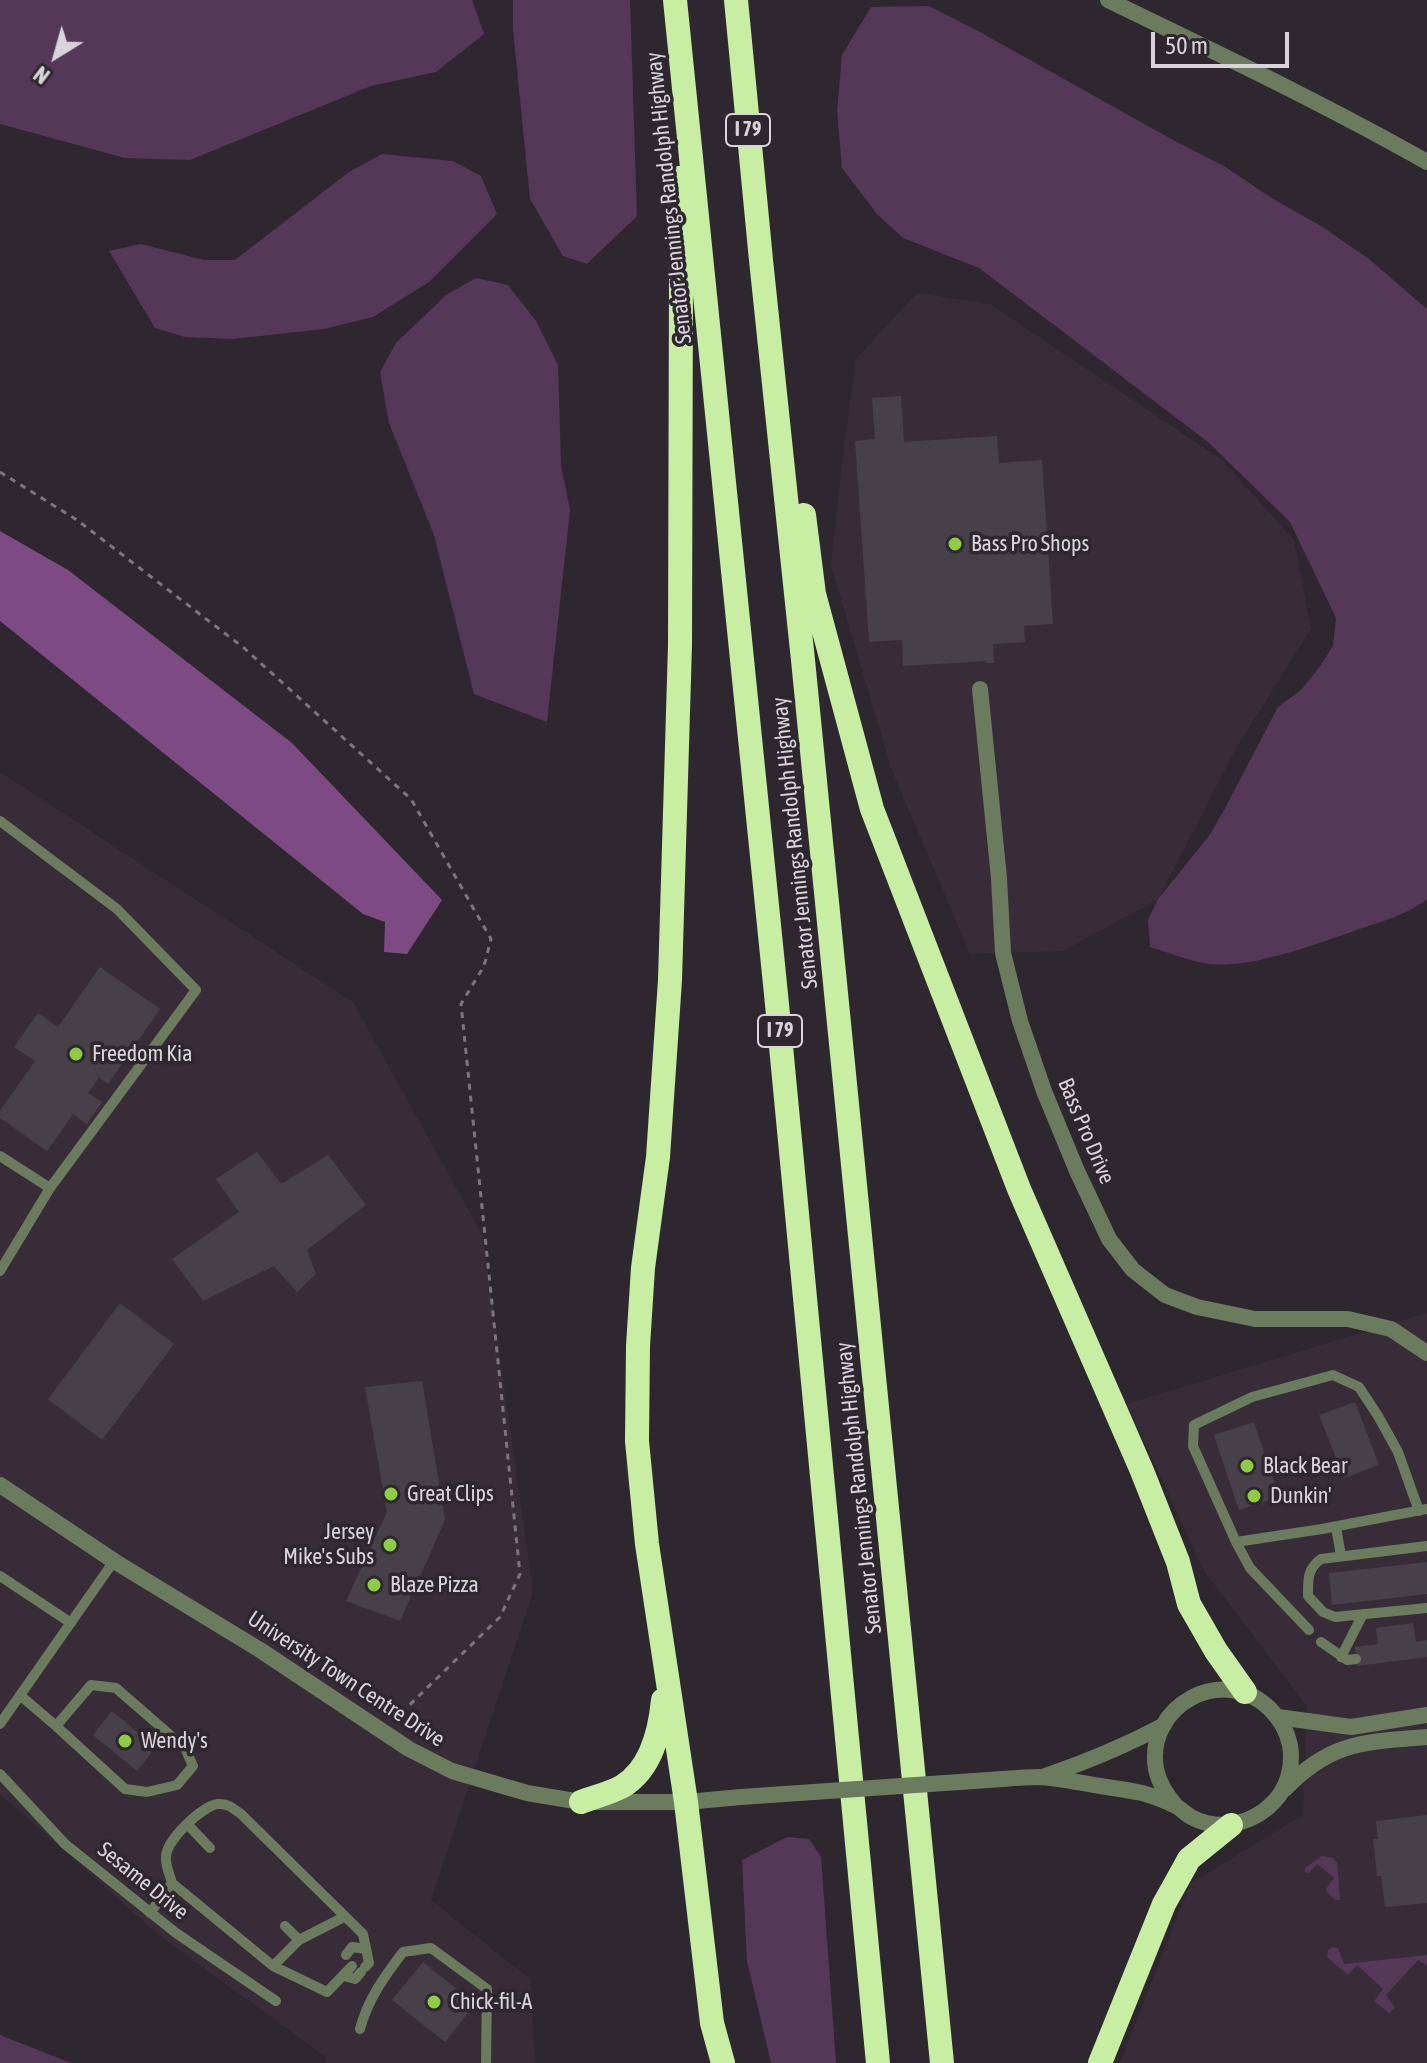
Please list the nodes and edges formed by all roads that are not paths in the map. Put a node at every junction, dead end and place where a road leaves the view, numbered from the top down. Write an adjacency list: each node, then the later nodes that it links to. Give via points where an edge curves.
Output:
1 (675, 0): 27 (highway, via 680,645 670,980 658,1157 643,1268 637,1426 647,1544); 58 (highway, Senator Jennings Randolph Highway / I 79)
2 (736, 0): 5 (highway, Senator Jennings Randolph Highway / I 79)
3 (1108, 0): 4 (street)
4 (1427, 162)
5 (761, 260): 28 (highway, via 814,594 872,809 1019,1189 1147,1484 1189,1604); 59 (highway, Senator Jennings Randolph Highway / I 79)
6 (980, 689): 11 (street, Bass Pro Drive, via 1003,953 1044,1091 1109,1239 1133,1270 1165,1295 1197,1307 1255,1319 1348,1319 1391,1329)
7 (0, 821): 9 (lane, via 117,909 196,990)
8 (0, 1156): 9 (lane)
9 (50, 1188): 10 (lane)
10 (0, 1271)
11 (1427, 1353)
12 (0, 1485): 18 (street, University Town Centre Drive)
13 (1423, 1510): 14 (lane); 15 (lane, via 1398,1452 1359,1387 1333,1375 1252,1397 1194,1425 1193,1446)
14 (1336, 1527): 15 (lane); 17 (lane)
15 (1236, 1542): 23 (lane, via 1250,1568)
16 (1427, 1546): 17 (lane)
17 (1341, 1556): 21 (lane, via 1312,1565 1308,1596 1335,1617)
18 (114, 1561): 22 (lane); 39 (street, University Town Centre Drive, via 409,1749 452,1771)
19 (0, 1576): 22 (lane)
20 (1427, 1608): 21 (lane)
21 (1363, 1614): 25 (lane)
22 (71, 1623): 29 (lane)
23 (1309, 1630)
24 (1321, 1642): 25 (lane)
25 (1341, 1657): 26 (lane)
26 (1356, 1659)
27 (666, 1666): 39 (highway, via 660,1730 645,1765 624,1785); 40 (highway)
28 (1245, 1692): 31 (street); 33 (street, University Town Centre Drive, via 1205,1692 1187,1700)
29 (21, 1696): 32 (lane); 34 (lane)
30 (1427, 1715): 31 (street, via 1351,1727)
31 (1278, 1717): 38 (street, via 1291,1755)
32 (0, 1724)
33 (1164, 1725): 37 (street, University Town Centre Drive, via 1134,1742); 41 (street, via 1155,1750 1156,1770)
34 (56, 1726): 34 (lane, via 125,1789 147,1792 177,1785 193,1766 185,1748 116,1688 91,1685)
35 (1427, 1737): 38 (street, via 1347,1748 1319,1760)
36 (0, 1774): 46 (lane, Sesame Drive, via 65,1844)
37 (1040, 1777): 40 (street, University Town Centre Drive, bridge); 41 (street, University Town Centre Drive, via 1143,1793)
38 (1281, 1793): 43 (street, via 1251,1820)
39 (581, 1802): 40 (street, University Town Centre Drive)
40 (686, 1802): 57 (highway, via 712,2023)
41 (1176, 1806): 43 (street, University Town Centre Drive, via 1192,1818)
42 (188, 1825): 44 (lane); 45 (lane, via 171,1841 165,1857); 47 (lane, via 204,1809 227,1804)
43 (1231, 1825): 60 (highway, via 1189,1859 1159,1916)
44 (210, 1848)
45 (172, 1883): 46 (lane); 52 (lane)
46 (150, 1913): 54 (lane, Sesame Drive)
47 (344, 1917): 49 (lane); 50 (lane, via 363,1934)
48 (285, 1926): 49 (lane)
49 (299, 1940): 52 (lane)
50 (366, 1949): 51 (lane, via 369,1963); 51 (lane, via 352,1947)
51 (354, 1964): 53 (lane, via 355,1979); 53 (lane, via 339,1964)
52 (273, 1966): 53 (lane, via 327,1992)
53 (344, 1976)
54 (276, 2001)
55 (360, 2029): 56 (lane, via 376,1988 403,1952 431,1948 487,1989)
56 (486, 2063)
57 (723, 2063)
58 (878, 2063)
59 (942, 2063)
60 (1100, 2063)

